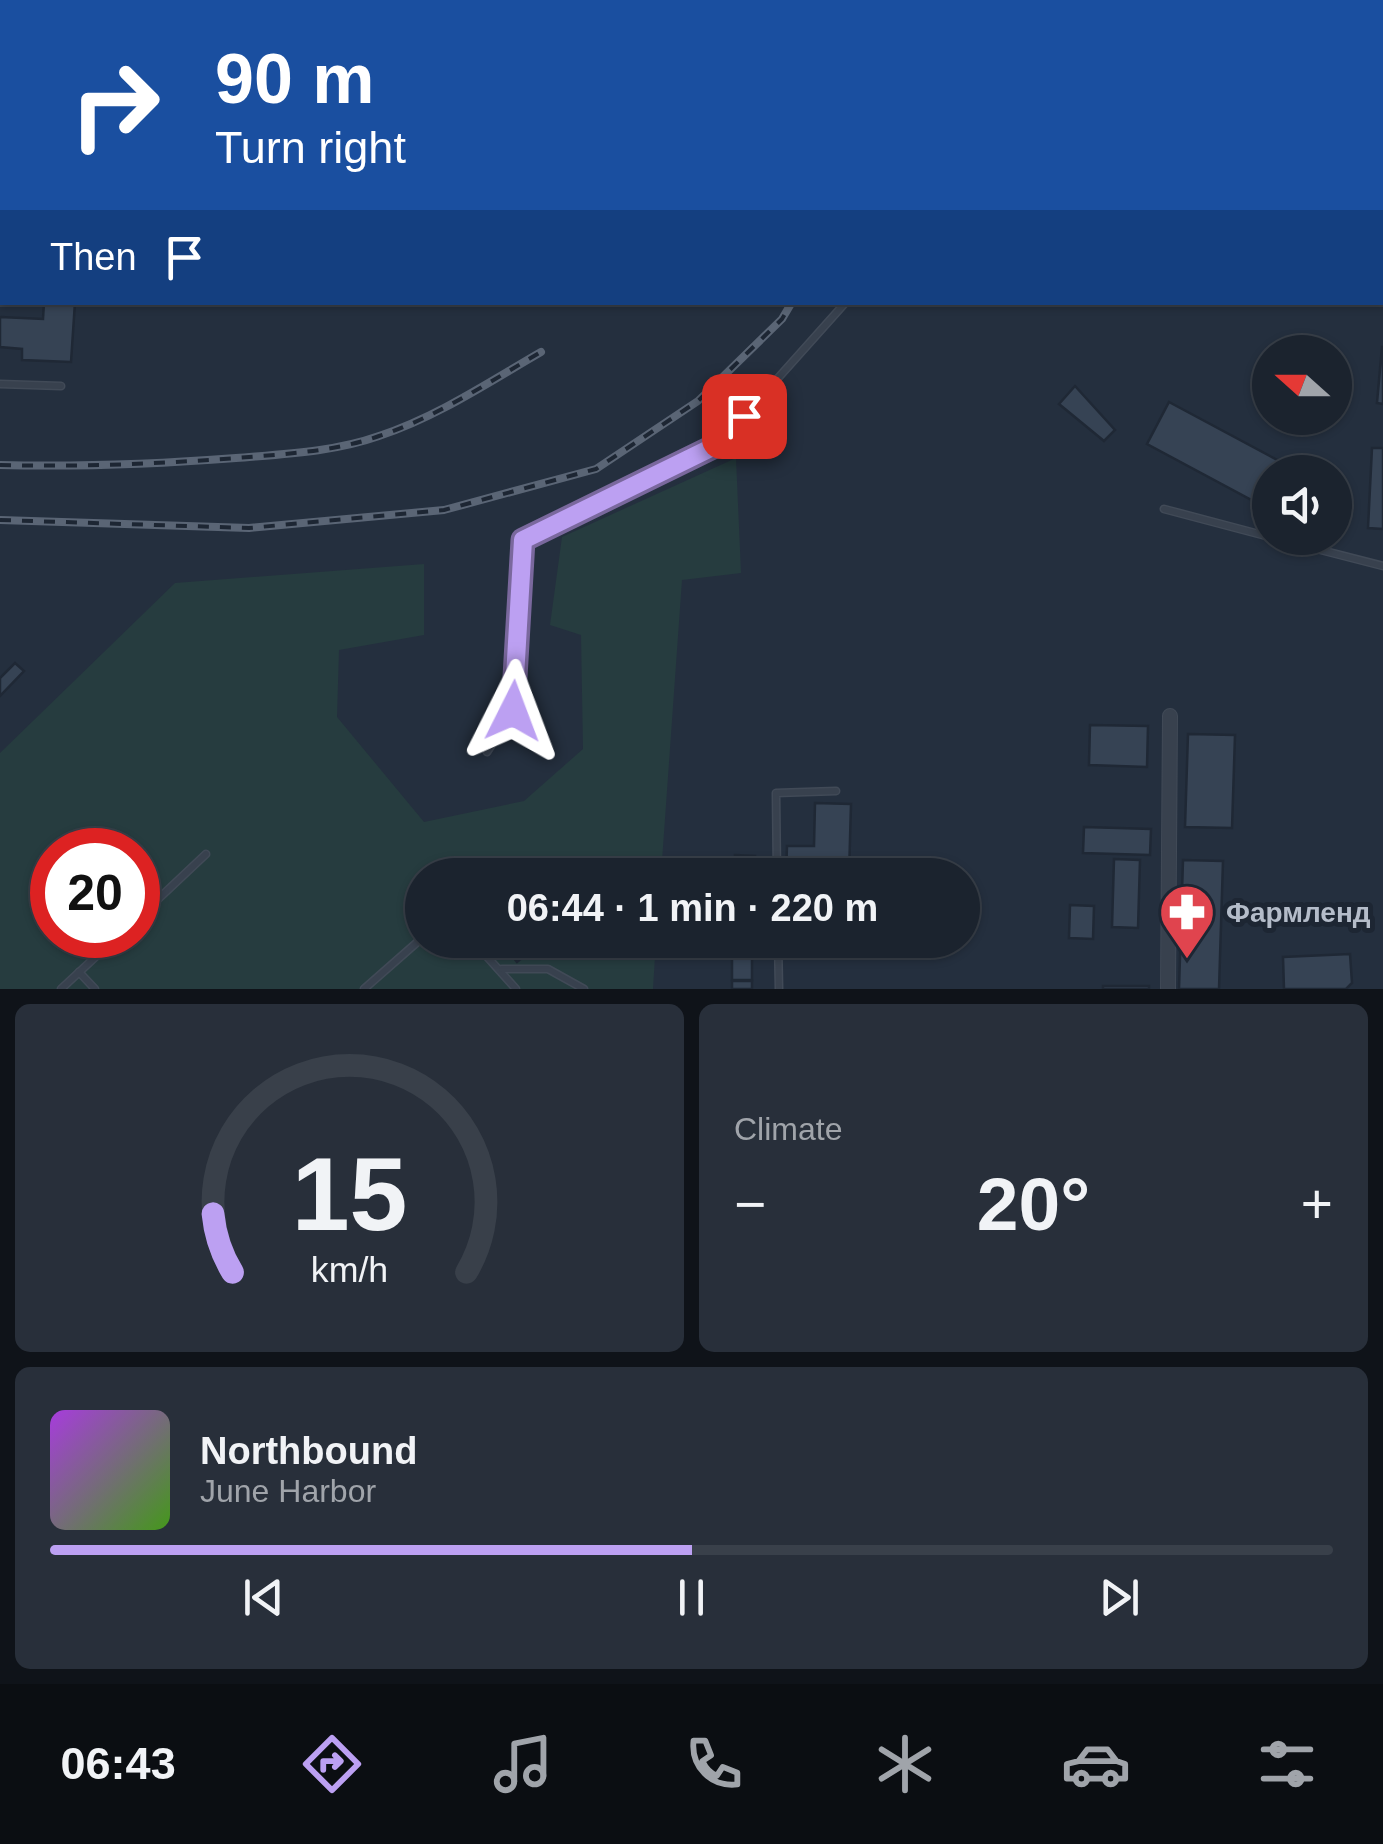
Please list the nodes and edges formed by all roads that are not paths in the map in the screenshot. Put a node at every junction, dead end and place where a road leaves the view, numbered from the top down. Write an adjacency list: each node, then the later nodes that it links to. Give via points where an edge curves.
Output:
1 (843, 305): 9 (lane, via 719,444 523,540 513,711)
2 (0, 384): 3 (lane)
3 (61, 386)
4 (1164, 509): 5 (lane)
5 (1252, 532)
6 (1341, 555): 7 (lane)
7 (1383, 566)
8 (1170, 716): 26 (street)
9 (487, 752)
10 (836, 791): 12 (lane, via 776,793)
11 (206, 854): 13 (lane)
12 (777, 858)
13 (160, 897)
14 (405, 953): 22 (lane)
15 (94, 958): 19 (lane)
16 (491, 958): 18 (lane)
17 (778, 958): 25 (lane)
18 (502, 969): 23 (lane); 24 (lane, via 548,969)
19 (79, 972): 20 (lane); 21 (lane)
20 (61, 989)
21 (96, 989)
22 (364, 989)
23 (516, 989)
24 (584, 989)
25 (779, 989)
26 (1168, 989)

